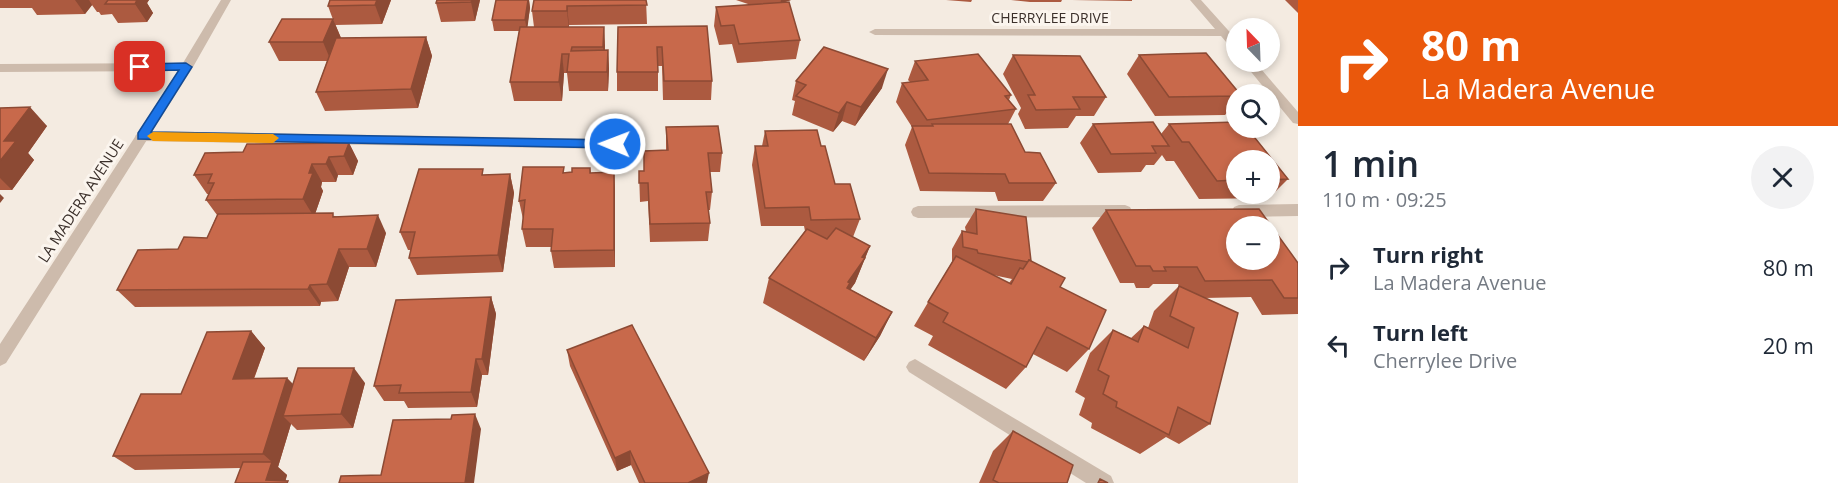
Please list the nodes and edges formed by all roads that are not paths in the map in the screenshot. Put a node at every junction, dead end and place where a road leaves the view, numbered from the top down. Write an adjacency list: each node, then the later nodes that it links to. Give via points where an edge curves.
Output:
1 (226, 0): 5 (street, LA MADERA AVENUE)
2 (1195, 0): 4 (street)
3 (875, 32): 4 (street, CHERRYLEE DRIVE)
4 (1225, 33)
5 (186, 67): 6 (street); 9 (street, LA MADERA AVENUE)
6 (0, 68)
7 (1257, 72): 8 (street)
8 (1298, 120)
9 (142, 136): 10 (street); 15 (street, LA MADERA AVENUE)
10 (615, 144)
11 (1298, 210): 13 (street)
12 (1144, 211): 14 (street)
13 (1227, 211)
14 (918, 212)
15 (0, 358)
16 (915, 367): 17 (street)
17 (1104, 483)

